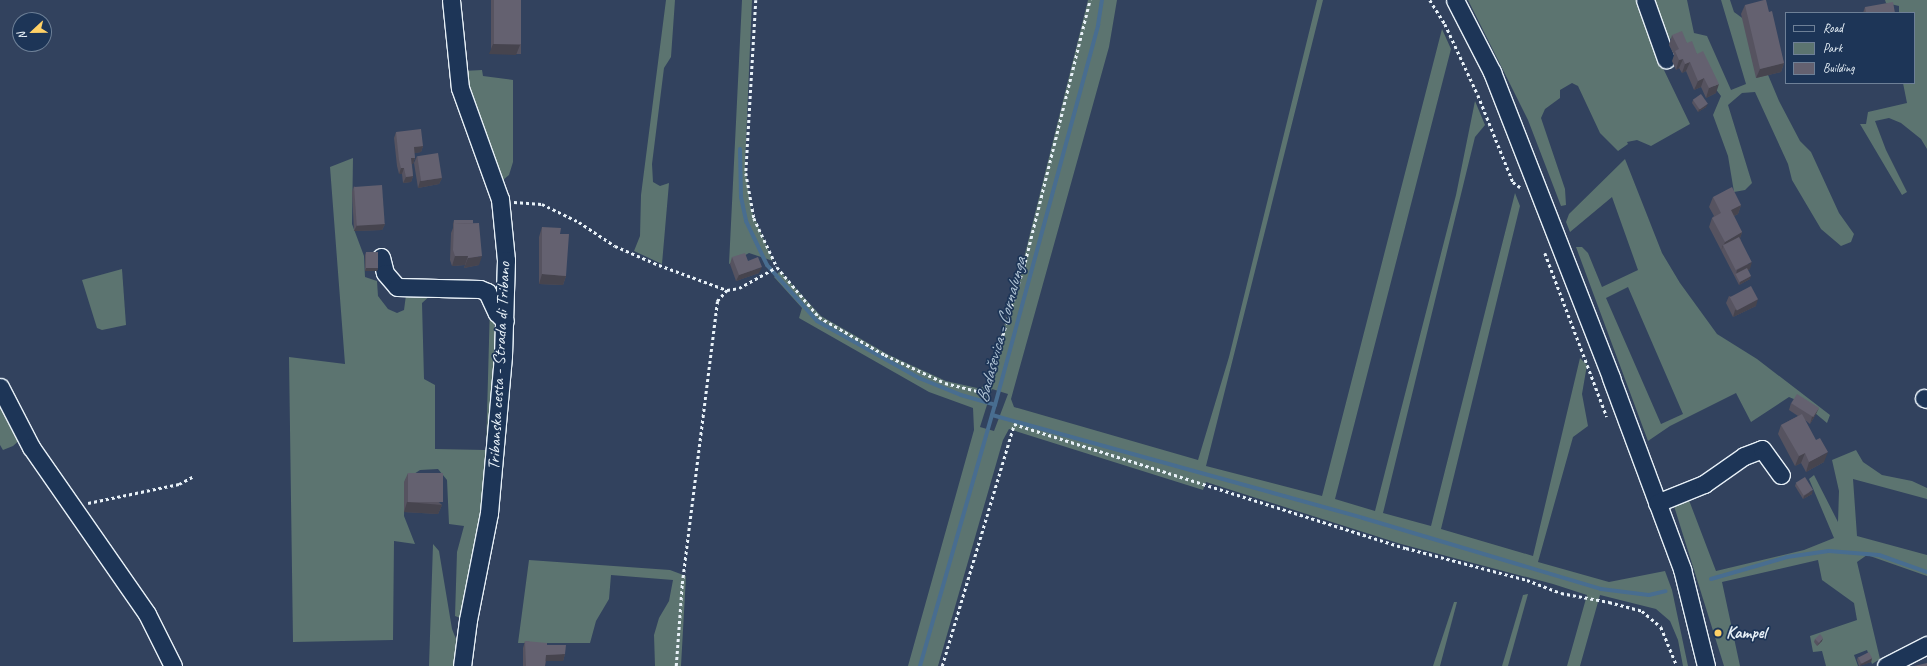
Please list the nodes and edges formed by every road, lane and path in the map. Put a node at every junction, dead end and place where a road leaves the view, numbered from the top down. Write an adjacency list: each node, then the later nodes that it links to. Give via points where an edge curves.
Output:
1 (451, 0): 9 (street, Tribanska cesta - Strada di Tribano, via 460,88)
2 (756, 0): 11 (path, via 746,173 754,218)
3 (1090, 0): 11 (path, via 1025,262 985,393 945,383 885,355 819,317)
4 (1430, 0): 8 (path, via 1445,24 1478,95 1513,182)
5 (1455, 0): 17 (street, via 1492,72 1518,134)
6 (1645, 0): 7 (street)
7 (1666, 59)
8 (1523, 190)
9 (500, 199): 12 (path, via 542,204 578,222 615,246); 13 (street, Tribanska cesta - Strada di Tribano, via 506,260)
10 (381, 257): 13 (street, via 385,273 397,287 480,289 487,292 497,313)
11 (777, 267): 12 (path, via 739,288)
12 (727, 290): 22 (path, via 717,301 682,584)
13 (505, 321): 21 (street, Tribanska cesta - Strada di Tribano, via 490,513 468,620)
14 (0, 387): 18 (street, via 32,447)
15 (1781, 475): 17 (street, via 1762,450 1744,456 1704,484)
16 (192, 477): 18 (path, via 179,484 91,502)
17 (1657, 503): 25 (street, via 1682,569)
18 (78, 513): 20 (street, via 147,614)
19 (1927, 645): 26 (street)
20 (173, 666)
21 (462, 666)
22 (676, 666)
23 (942, 666): 24 (path, via 1014,424 1406,548 1526,580 1561,593 1642,611 1661,628)
24 (1676, 666)
25 (1706, 666)
26 (1886, 666)

